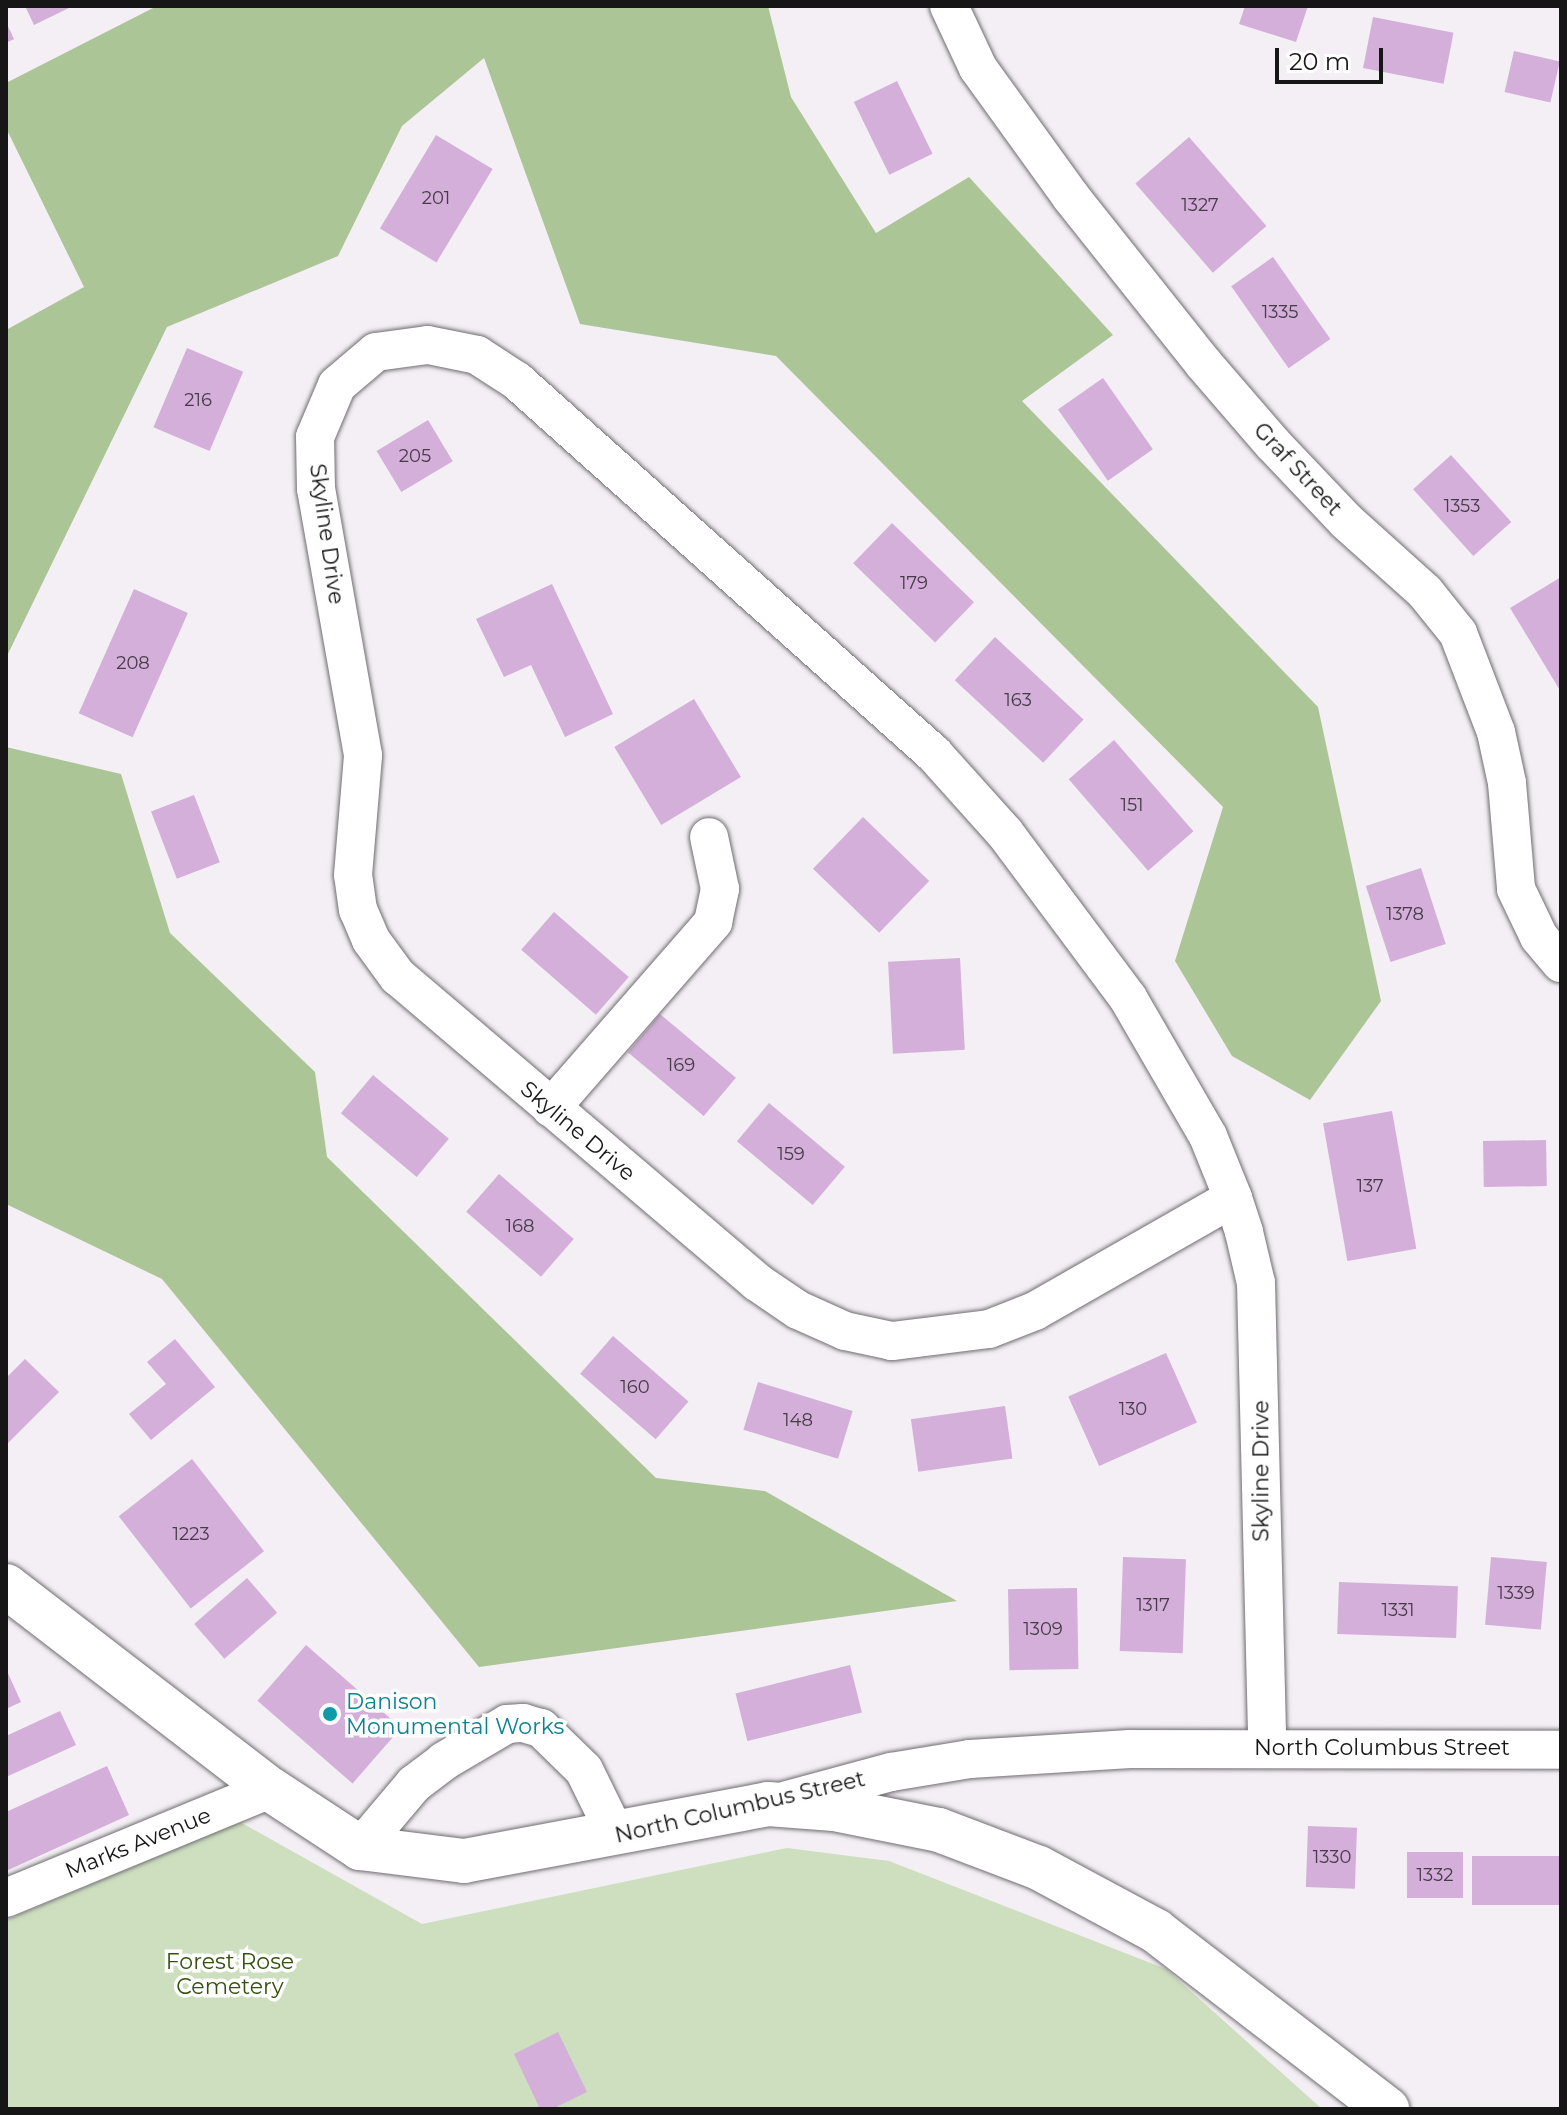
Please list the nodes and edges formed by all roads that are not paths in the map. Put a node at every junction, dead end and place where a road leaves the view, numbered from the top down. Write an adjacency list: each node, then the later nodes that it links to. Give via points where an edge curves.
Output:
1 (949, 6): 3 (street, Graf Street, via 988,81 1071,197 1203,363 1273,444 1346,521 1425,592 1458,633 1496,732 1507,783 1516,889 1539,937)
2 (709, 837): 4 (street, via 720,889 713,922)
3 (1561, 963)
4 (551, 1108): 5 (street, Skyline Drive, via 757,1282 798,1310 845,1331 892,1341 989,1329 1035,1311); 5 (street, Skyline Drive, via 398,977 371,940 358,910 353,875 363,755 316,489 315,437 337,385 376,352 428,345 461,349 517,381 934,754 1014,844 1128,998 1185,1089)
5 (1233, 1198): 7 (street, Skyline Drive, via 1256,1283 1260,1336)
6 (6, 1587): 9 (main road, North Columbus Street)
7 (1267, 1747): 8 (street, North Columbus Street); 10 (street, North Columbus Street, via 970,1759 891,1772)
8 (1561, 1750)
9 (270, 1789): 12 (main road, North Columbus Street); 13 (street, Marks Avenue)
10 (768, 1804): 11 (main road, North Columbus Street); 14 (main road, via 834,1809 939,1830 1087,1891 1223,1978)
11 (616, 1835): 12 (main road, North Columbus Street, via 464,1861); 12 (street, via 584,1770 541,1728 523,1723 507,1724 476,1740 434,1769)
12 (360, 1848)
13 (6, 1898)
14 (1387, 2109)

